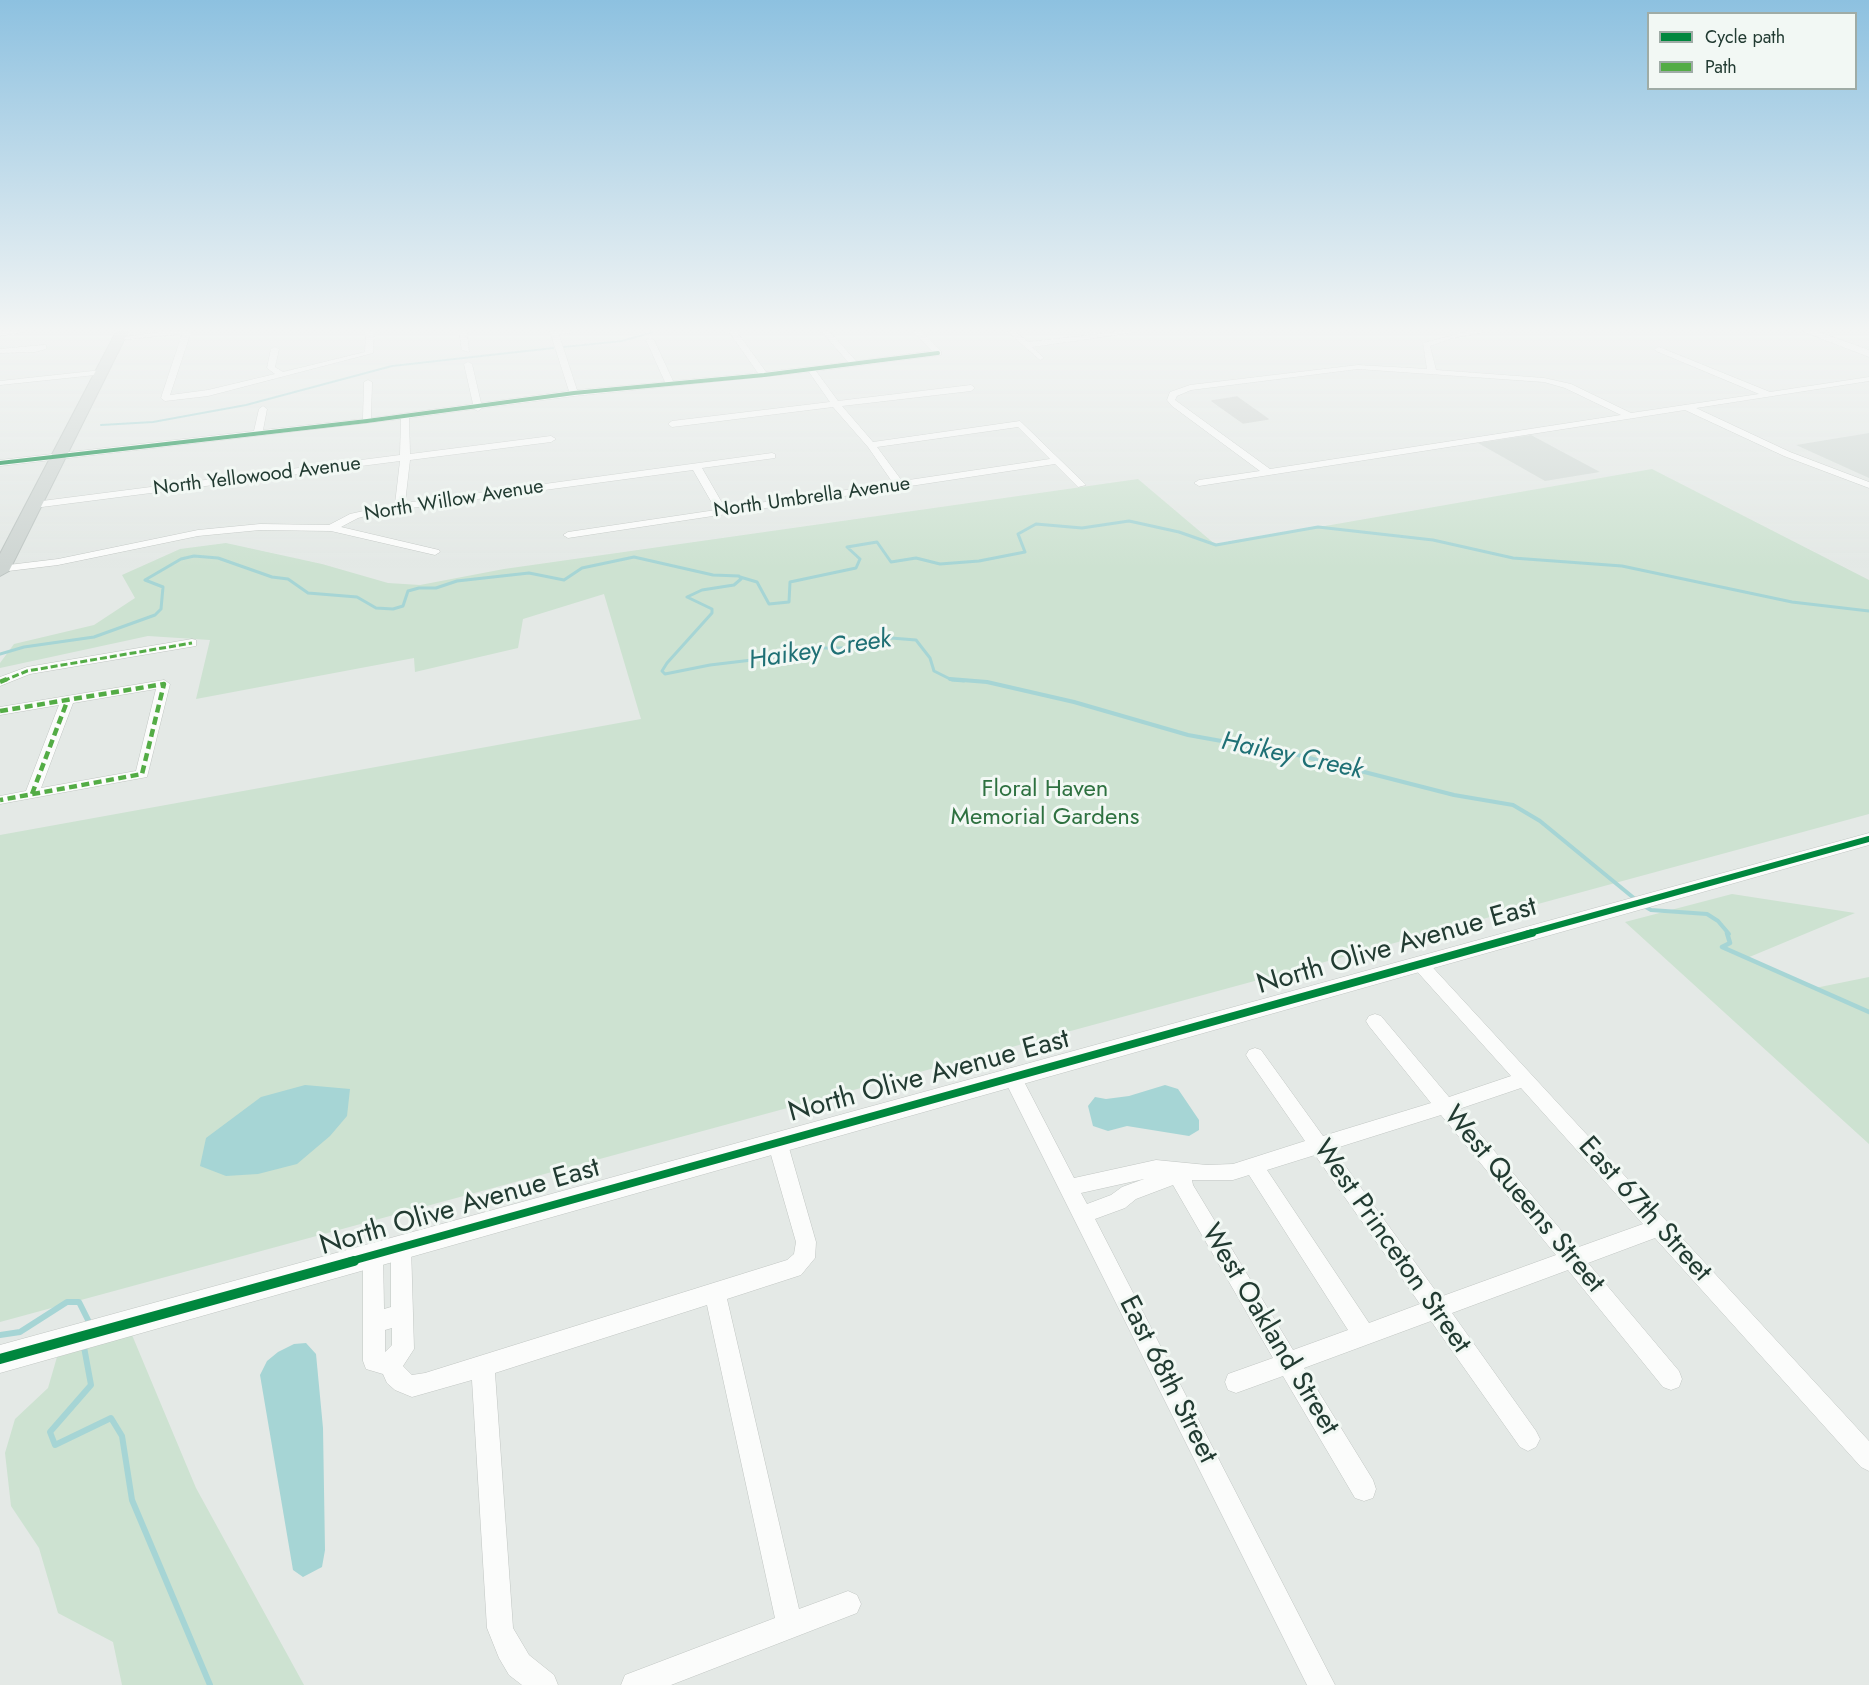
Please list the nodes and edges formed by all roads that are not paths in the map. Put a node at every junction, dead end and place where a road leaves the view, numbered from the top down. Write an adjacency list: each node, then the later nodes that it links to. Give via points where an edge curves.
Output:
1 (82, 411): 19 (main road)
2 (263, 411): 15 (street)
3 (367, 411): 13 (street)
4 (457, 411): 12 (street)
5 (781, 411): 14 (street)
6 (841, 411): 17 (street)
7 (1183, 411): 24 (street)
8 (1618, 411): 11 (street)
9 (1669, 411): 11 (street)
10 (1694, 411): 27 (street, via 1781,451)
11 (1630, 416): 24 (street)
12 (405, 417): 13 (street); 20 (street)
13 (367, 421): 15 (street)
14 (672, 424)
15 (258, 433): 19 (street)
16 (551, 439): 20 (street, North Yellowood Avenue)
17 (871, 445): 21 (street, via 1020,424); 28 (street)
18 (772, 456): 23 (street, North Willow Avenue)
19 (58, 457): 22 (street); 29 (main road)
20 (405, 458): 29 (street, North Yellowood Avenue); 30 (street)
21 (1055, 461): 26 (street); 28 (street, North Umbrella Avenue)
22 (0, 463)
23 (696, 466): 30 (street, North Willow Avenue); 31 (street)
24 (1268, 472): 25 (street)
25 (1199, 483)
26 (1082, 485)
27 (1869, 485)
28 (900, 486): 31 (street, North Umbrella Avenue)
29 (34, 505): 35 (main road)
30 (400, 506): 32 (street, North Willow Avenue, via 365,512)
31 (721, 510): 33 (street, North Umbrella Avenue)
32 (330, 528): 34 (street); 35 (street, North Willow Avenue, via 260,527 209,532)
33 (568, 535)
34 (435, 552)
35 (1, 568)
36 (192, 643): 37 (street, via 27,671)
37 (0, 682)
38 (68, 699): 39 (street); 40 (street); 40 (street, via 164,684 142,774)
39 (0, 711)
40 (32, 794): 41 (street)
41 (0, 800)
42 (1869, 838): 43 (street, North Olive Avenue East)
43 (1419, 963): 46 (street, North Olive Avenue East); 47 (street, East 67th Street)
44 (1375, 1021): 48 (street, West Queens Street)
45 (1255, 1055): 50 (street, West Princeton Street)
46 (1011, 1075): 49 (street, North Olive Avenue East); 53 (street, East 68th Street)
47 (1516, 1082): 48 (street); 55 (street, East 67th Street)
48 (1445, 1106): 50 (street); 58 (street, West Queens Street)
49 (777, 1141): 56 (street, North Olive Avenue East); 59 (street, via 806,1242 804,1258 786,1272)
50 (1319, 1146): 51 (street); 60 (street, West Princeton Street)
51 (1254, 1167): 52 (street, via 1216,1173); 63 (street)
52 (1180, 1170): 53 (street, via 1155,1168); 54 (street, via 1163,1181 1136,1189 1118,1202); 65 (street, West Oakland Street, via 1183,1187)
53 (1068, 1188): 54 (street, East 68th Street)
54 (1082, 1214): 77 (street, East 68th Street)
55 (1659, 1227): 58 (street); 71 (street, East 67th Street)
56 (401, 1246): 57 (street, North Olive Avenue East); 61 (street)
57 (373, 1254): 62 (street); 64 (street, North Olive Avenue East)
58 (1571, 1259): 60 (street); 68 (street, West Queens Street)
59 (715, 1294): 67 (street); 74 (street)
60 (1434, 1309): 63 (street); 70 (street, West Princeton Street)
61 (403, 1314): 62 (street); 66 (street, via 403,1349)
62 (374, 1323): 66 (street, via 374,1361)
63 (1364, 1335): 65 (street)
64 (0, 1359)
65 (1289, 1362): 69 (street); 72 (street, West Oakland Street)
66 (391, 1364): 67 (street, via 395,1375 412,1386)
67 (483, 1366): 75 (street, via 500,1628 519,1665)
68 (1671, 1379)
69 (1236, 1382)
70 (1527, 1439)
71 (1869, 1459)
72 (1364, 1489)
73 (848, 1604): 74 (street)
74 (790, 1626): 76 (street)
75 (544, 1685)
76 (635, 1685)
77 (1322, 1685)

